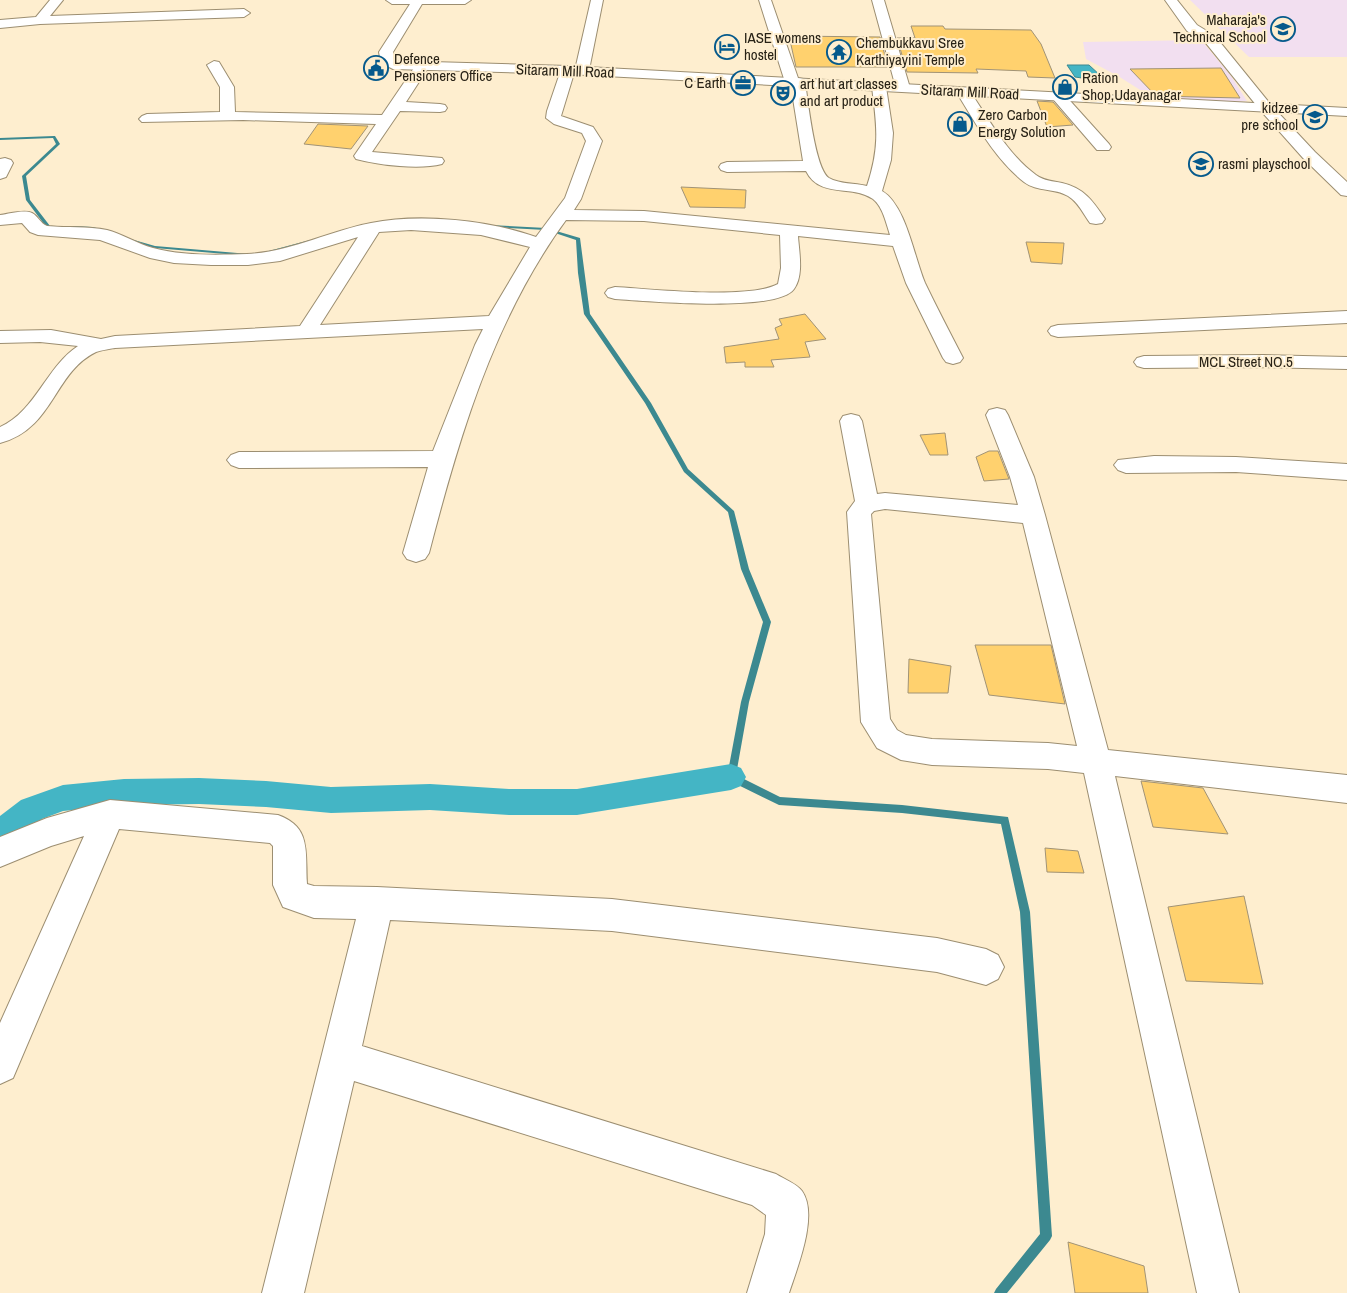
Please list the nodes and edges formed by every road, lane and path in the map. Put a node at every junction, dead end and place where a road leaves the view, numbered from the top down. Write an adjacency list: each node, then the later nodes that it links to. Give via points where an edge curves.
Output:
1 (57, 0): 10 (street)
2 (392, 0): 8 (street)
3 (465, 0): 8 (street)
4 (597, 0): 14 (street)
5 (765, 0): 15 (street)
6 (878, 0): 17 (street)
7 (1171, 0): 22 (street, via 1192,28 1210,40)
8 (417, 1): 13 (street, Sitaram Mill Road, via 386,52 386,60 392,64)
9 (244, 13): 10 (street)
10 (40, 20): 11 (street)
11 (0, 24)
12 (214, 65): 24 (street, via 227,87)
13 (421, 68): 14 (street, Sitaram Mill Road); 20 (street)
14 (575, 70): 15 (street, Sitaram Mill Road); 36 (street, via 554,111 554,118 586,128 592,132 594,141 573,199)
15 (795, 82): 16 (street, Sitaram Mill Road); 30 (street)
16 (879, 87): 17 (street, Sitaram Mill Road); 32 (street, via 883,160)
17 (903, 88): 18 (street, Sitaram Mill Road)
18 (964, 93): 19 (street, Sitaram Mill Road); 33 (street, via 992,137 1028,177 1075,192 1083,198)
19 (1058, 96): 22 (street, Sitaram Mill Road); 27 (street)
20 (394, 106): 21 (street); 26 (street)
21 (440, 108)
22 (1266, 108): 23 (street, Sitaram Mill Road); 31 (street, via 1309,156)
23 (1347, 112)
24 (228, 116): 25 (street); 26 (street)
25 (147, 119)
26 (385, 120): 28 (street, via 362,156)
27 (1103, 147)
28 (436, 161)
29 (727, 166): 30 (street)
30 (814, 166): 32 (street, via 816,174 825,182)
31 (1347, 191)
32 (873, 192): 38 (street, via 883,199)
33 (1096, 219)
34 (0, 220): 35 (street, via 27,217 44,232 99,234 152,253 223,260 274,257)
35 (373, 228): 36 (street, via 410,224 511,234); 43 (street)
36 (550, 230): 37 (street, via 644,216); 41 (street)
37 (788, 230): 38 (street); 39 (street, via 790,276 787,287 779,293 720,298)
38 (901, 241): 46 (street, via 911,271)
39 (615, 293)
40 (1347, 317): 42 (street)
41 (496, 322): 43 (street); 52 (street)
42 (1058, 331)
43 (306, 332): 45 (street)
44 (0, 337): 45 (street, via 46,334)
45 (102, 345): 51 (street, via 90,348 68,363 31,417 11,433)
46 (952, 358)
47 (1144, 362): 48 (street, MCL Street NO.5)
48 (1347, 363)
49 (997, 415): 57 (street, via 1022,477)
50 (851, 421): 56 (street)
51 (0, 436)
52 (442, 459): 53 (street); 58 (street)
53 (239, 460)
54 (1126, 465): 55 (street, via 1175,462)
55 (1347, 472)
56 (867, 503): 57 (street, via 885,501); 59 (street, via 858,512 876,722 887,739 901,747 932,752)
57 (1033, 515): 59 (street)
58 (416, 552)
59 (1096, 761): 60 (street); 69 (street)
60 (1347, 789)
61 (110, 814): 62 (street, via 47,833); 63 (street, via 278,829 289,840 290,885 296,896 314,902); 66 (street)
62 (0, 852)
63 (378, 903): 64 (street, via 612,915 936,955); 65 (street)
64 (986, 967)
65 (341, 1058): 67 (street); 68 (street, via 762,1188 787,1205 786,1234)
66 (0, 1065)
67 (283, 1293)
68 (768, 1293)
69 (1218, 1293)

